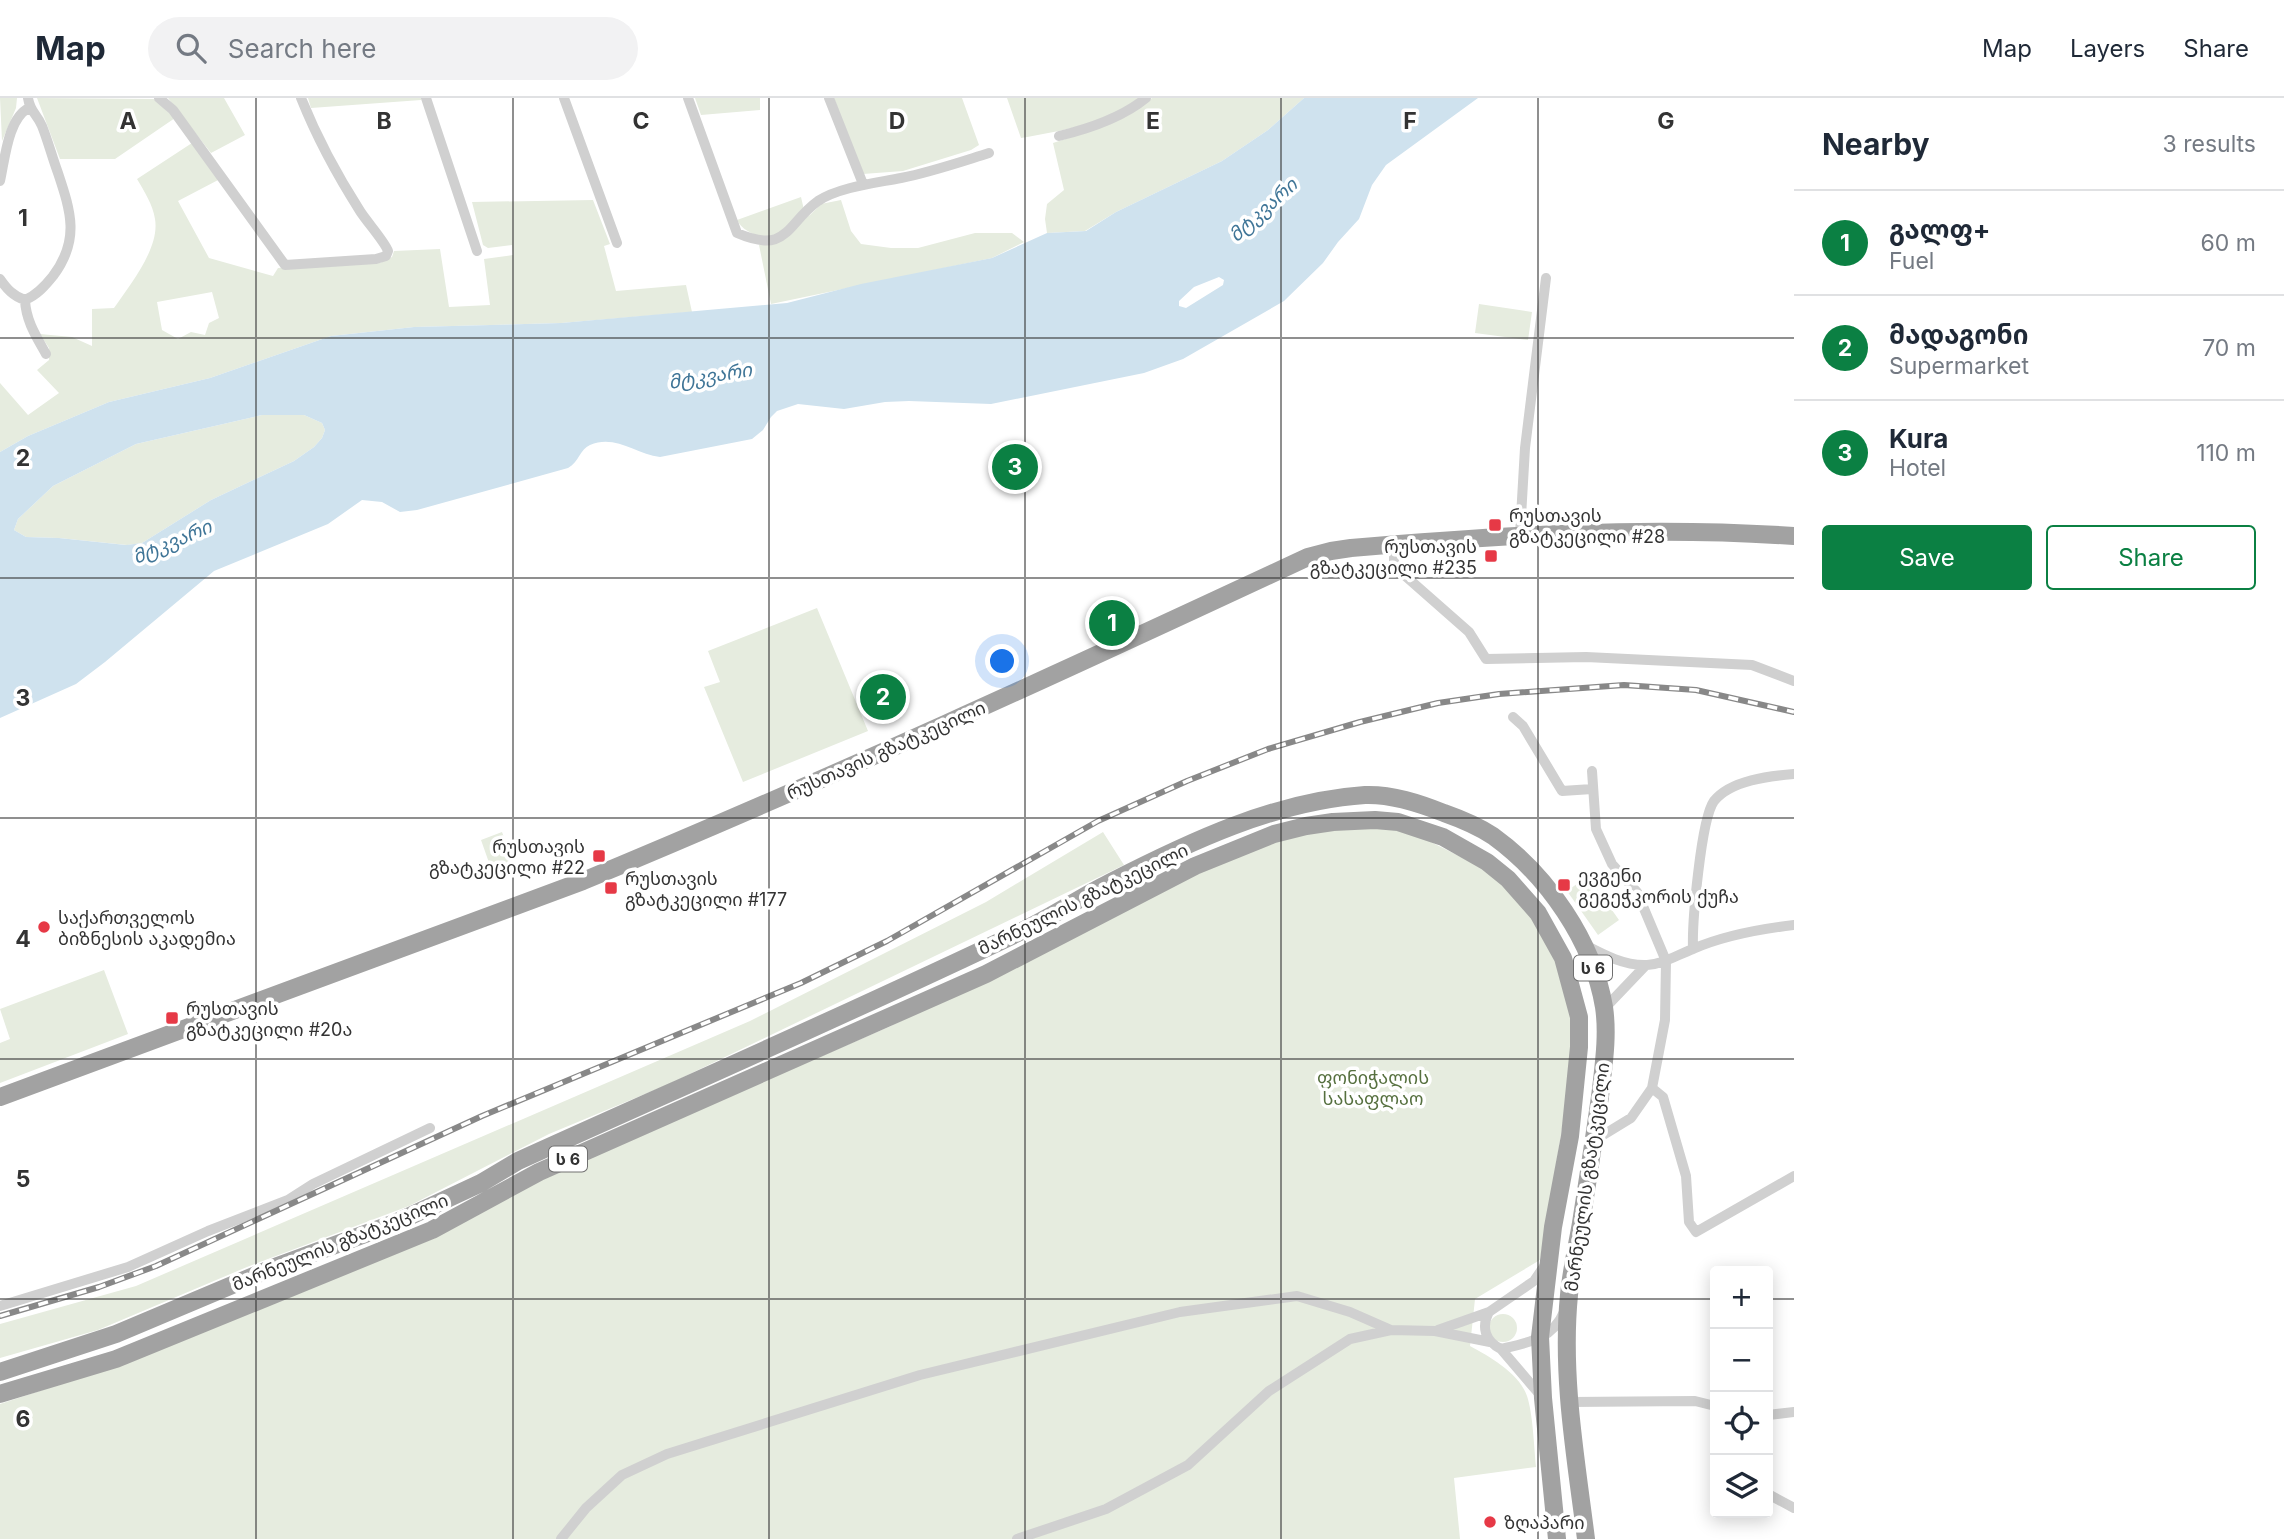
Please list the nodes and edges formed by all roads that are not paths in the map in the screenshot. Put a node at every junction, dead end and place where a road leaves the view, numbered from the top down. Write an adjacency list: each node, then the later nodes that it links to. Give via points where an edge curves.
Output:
1 (159, 98): 2 (street, via 173,110 285,265 386,256 386,246 320,144)
2 (301, 98)
3 (426, 98): 14 (street)
4 (564, 98): 13 (street)
5 (688, 98): 12 (street, via 737,233 758,240 781,237 819,200)
6 (829, 98): 12 (street)
7 (1146, 98): 9 (street, via 1091,126)
8 (29, 103): 11 (street, via 14,122); 17 (street, via 41,124 71,224 63,261 35,295)
9 (1059, 136)
10 (989, 153): 12 (street)
11 (0, 181)
12 (863, 184)
13 (617, 243)
14 (477, 251)
15 (1546, 278): 19 (street, via 1525,448)
16 (0, 279): 17 (street, via 11,293)
17 (25, 300): 18 (street, via 31,328)
18 (46, 354)
19 (1520, 534): 20 (highway, რუსთავის გზატკეცილი, via 1672,532); 21 (highway, რუსთავის გზატკეცილი)
20 (1794, 537)
21 (1394, 544): 22 (street, via 1394,566 1469,632 1486,659 1586,657 1752,665); 38 (highway, რუსთავის გზატკეცილი, via 1308,557 673,844)
22 (1794, 681)
23 (1513, 717): 26 (street, via 1562,792)
24 (1591, 771): 26 (street)
25 (1794, 774): 30 (street, via 1728,789 1714,802 1705,829)
26 (1592, 789): 33 (street, via 1596,830 1612,864 1637,892)
27 (1794, 925): 30 (street, via 1746,931)
28 (1002, 940): 29 (highway, მარნეულის გზატკეცილი / ს 6, via 1109,883 1226,829 1319,800 1369,795 1418,803 1493,836 1533,869); 31 (highway, მარნეულის გზატკეცილი / ს 6); 32 (highway)
29 (1582, 944): 34 (street, via 1618,961); 36 (highway, მარნეულის გზატკეცილი / ს 6)
30 (1693, 949): 33 (street)
31 (974, 953): 35 (highway); 51 (highway, მარნეულის გზატკეცილი / ს 6, via 518,1161 395,1223 116,1334)
32 (1012, 961): 35 (highway, მარნეულის გზატკეცილი / ს 6); 42 (highway, მარნეულის გზატკეცილი / ს 6, via 1195,866 1274,834 1333,822 1375,820 1398,822 1443,837 1508,878 1538,913 1563,958 1579,1017 1570,1136)
33 (1666, 961): 34 (street); 37 (street, via 1665,1020)
34 (1646, 965): 36 (street)
35 (986, 974): 52 (highway, მარნეულის გზატკეცილი / ს 6, via 540,1172 432,1230 116,1359)
36 (1604, 1009): 40 (highway, მარნეულის გზატკეცილი / ს 6, via 1605,1051)
37 (1652, 1088): 40 (street, via 1631,1118); 41 (street, via 1663,1097 1686,1176 1689,1222 1696,1232)
38 (0, 1097)
39 (430, 1128): 44 (street, via 288,1200 128,1267)
40 (1595, 1139): 43 (highway, მარნეულის გზატკეცილი / ს 6)
41 (1794, 1176)
42 (1549, 1260): 45 (street, via 1534,1281); 48 (highway, მარნეულის გზატკეცილი / ს 6)
43 (1569, 1291): 48 (street, via 1563,1316); 54 (highway, მარნეულის გზატკეცილი / ს 6)
44 (0, 1306)
45 (1489, 1312): 47 (street); 49 (street, via 1484,1328)
46 (1391, 1330): 47 (street); 60 (street, via 1297,1296 1180,1312 933,1372 667,1454 622,1475); 61 (street, via 1350,1339 1269,1391 1188,1465 1106,1509)
47 (1435, 1331): 49 (street)
48 (1540, 1337): 50 (street); 53 (highway, მარნეულის გზატკეცილი / ს 6)
49 (1490, 1342): 50 (street)
50 (1501, 1349): 53 (street)
51 (0, 1372)
52 (0, 1394)
53 (1543, 1398): 62 (highway, მარნეულის გზატკეცილი / ს 6)
54 (1570, 1402): 55 (street); 63 (highway, მარნეულის გზატკეცილი / ს 6)
55 (1710, 1405)
56 (1794, 1412): 57 (street)
57 (1773, 1414)
58 (1773, 1497): 59 (street)
59 (1794, 1508)
60 (561, 1539)
61 (1017, 1539)
62 (1557, 1539)
63 (1586, 1539)

